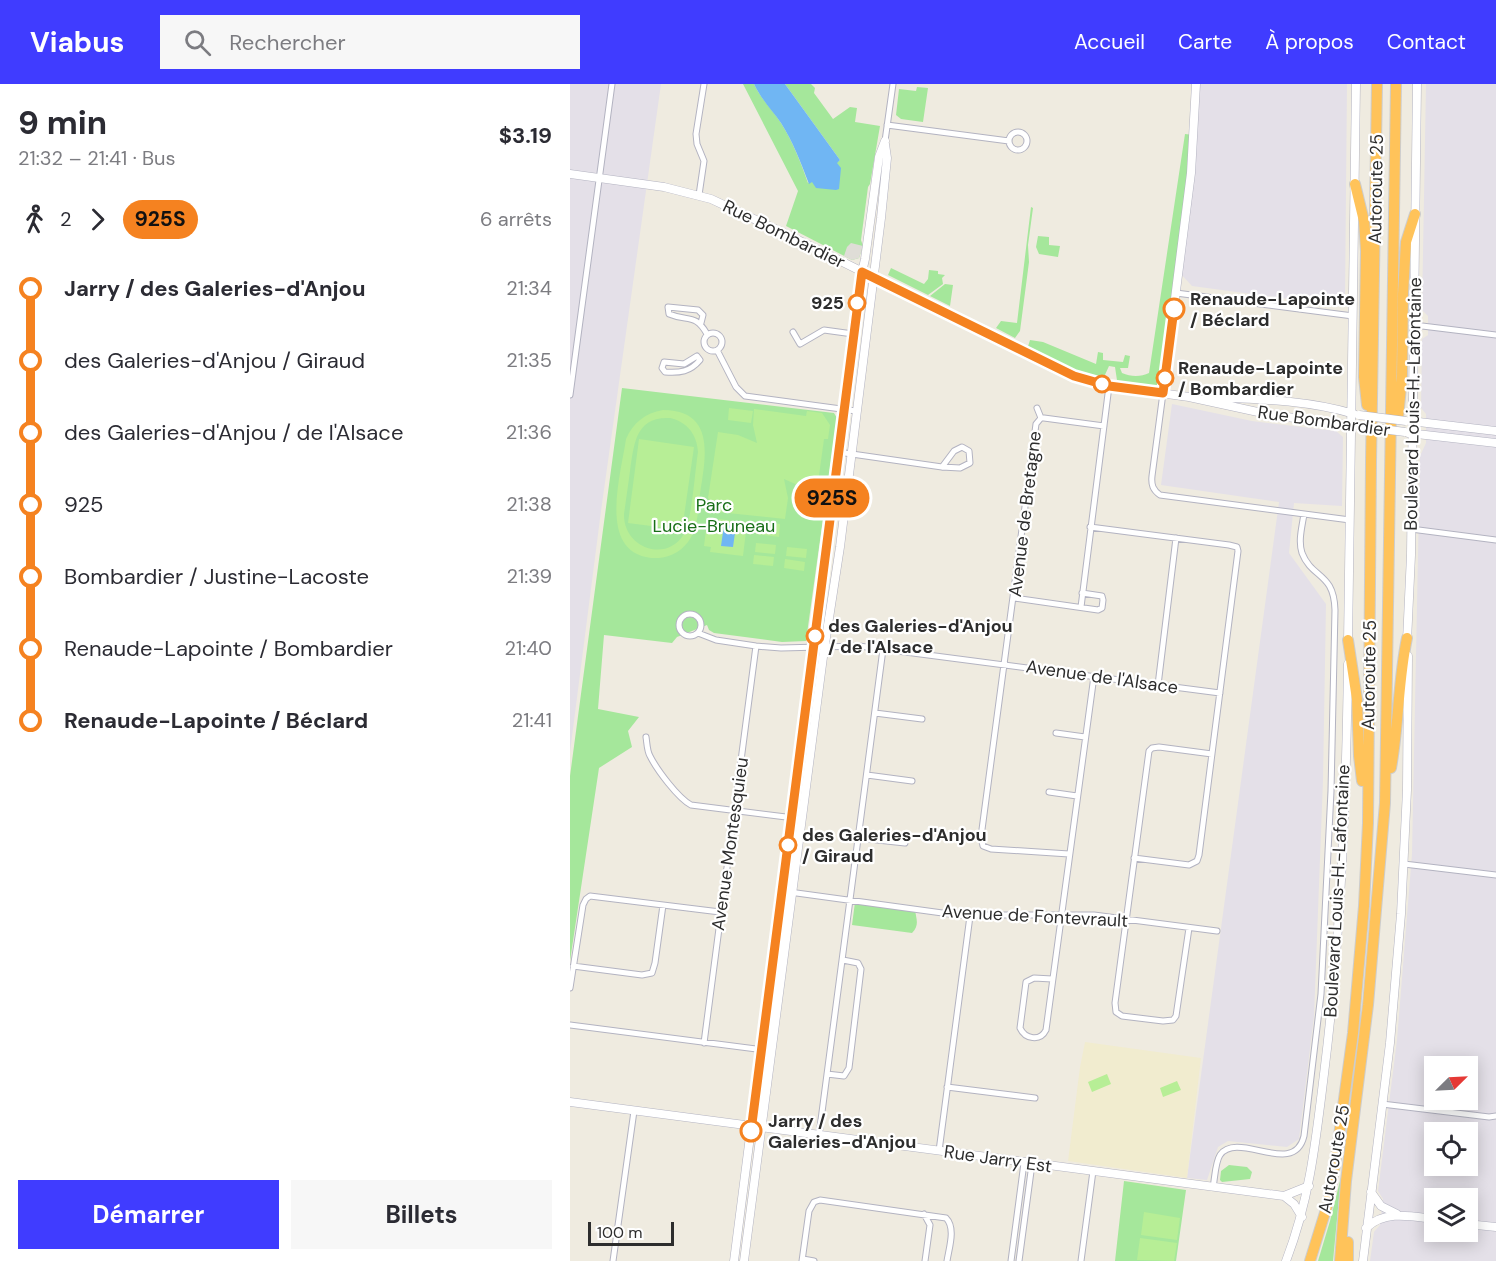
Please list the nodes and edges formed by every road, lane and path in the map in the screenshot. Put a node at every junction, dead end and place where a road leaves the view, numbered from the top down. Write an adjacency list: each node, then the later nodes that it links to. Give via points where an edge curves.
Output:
1 (612, 84): 13 (street)
2 (704, 84): 15 (street, via 696,134 704,161)
3 (893, 84): 9 (street)
4 (1196, 84): 19 (street, via 1192,162)
5 (1356, 84): 14 (street, Boulevard Louis-H.-Lafontaine)
6 (1377, 84): 47 (highway, Autoroute 25)
7 (1396, 84): 49 (highway, Autoroute 25)
8 (1418, 84): 16 (street, Boulevard Louis-H.-Lafontaine)
9 (887, 125): 10 (street); 11 (street)
10 (885, 141): 17 (street, via 879,157); 18 (street, via 887,158)
11 (1009, 141)
12 (570, 174): 13 (street, Rue Bombardier)
13 (600, 178): 15 (street, Rue Bombardier); 32 (street)
14 (1355, 184): 20 (street, Boulevard Louis-H.-Lafontaine); 47 (highway, via 1366,251 1365,377)
15 (699, 195): 17 (street, Rue Bombardier)
16 (1415, 214): 22 (street, Boulevard Louis-H.-Lafontaine); 49 (highway, via 1406,242 1401,377)
17 (862, 272): 18 (street, Rue Bombardier); 25 (street)
18 (873, 277): 30 (street, Rue Bombardier, via 1065,372); 36 (street)
19 (1176, 293): 20 (street); 31 (street)
20 (1353, 316): 37 (street, Boulevard Louis-H.-Lafontaine)
21 (701, 323): 21 (street, via 703,315 698,310 668,306 672,316); 24 (street)
22 (1414, 326): 26 (street); 39 (street, Boulevard Louis-H.-Lafontaine)
23 (793, 332): 25 (street, via 800,344 824,330)
24 (707, 334): 27 (street, via 703,342); 28 (street, via 721,337 722,345)
25 (854, 334): 35 (street)
26 (1496, 335)
27 (706, 349): 28 (street); 29 (street)
28 (717, 350): 35 (street, via 736,387 745,396)
29 (700, 357): 29 (street, via 684,364 664,362 662,368 676,373 688,370)
30 (1109, 386): 31 (street, Rue Bombardier); 40 (street)
31 (1163, 393): 33 (street, Rue Bombardier); 50 (street, via 1152,476 1153,487 1160,495)
32 (570, 395)
33 (1189, 397): 37 (street, Rue Bombardier, via 1293,404); 41 (street, Rue Bombardier, via 1250,411)
34 (1037, 408): 38 (street, Avenue de Bretagne)
35 (844, 409): 36 (street); 45 (street)
36 (856, 411): 46 (street)
37 (1355, 414): 39 (street, Rue Bombardier, bridge); 41 (street, Boulevard Louis-H.-Lafontaine)
38 (1041, 418): 40 (street, Avenue de Bretagne); 59 (street, Avenue de Bretagne, via 1036,424)
39 (1409, 421): 42 (street, Rue Bombardier); 43 (street, Boulevard Louis-H.-Lafontaine)
40 (1104, 426): 52 (street)
41 (1355, 426): 43 (street, Rue Bombardier, bridge); 51 (street, Boulevard Louis-H.-Lafontaine)
42 (1496, 431)
43 (1409, 433): 44 (street, Rue Bombardier); 53 (street, Boulevard Louis-H.-Lafontaine)
44 (1496, 443)
45 (838, 452): 46 (street); 56 (street)
46 (851, 453): 48 (street); 57 (street)
47 (1371, 462): 86 (highway, Autoroute 25)
48 (942, 467): 48 (street, via 969,465 969,451 956,449)
49 (1390, 496): 82 (highway, Autoroute 25)
50 (1304, 514): 51 (street); 126 (street, Boulevard Louis-H.-Lafontaine, via 1303,554 1330,586 1335,610 1321,994 1305,1125 1302,1143 1292,1153 1233,1148 1221,1154)
51 (1350, 520): 63 (street, Boulevard Louis-H.-Lafontaine)
52 (1090, 527): 54 (street); 58 (street)
53 (1411, 529): 55 (street); 62 (street, Boulevard Louis-H.-Lafontaine)
54 (1176, 538): 70 (street); 71 (street, via 1237,548)
55 (1496, 540)
56 (826, 545): 57 (street); 66 (street)
57 (840, 547): 65 (street)
58 (1082, 592): 60 (street); 60 (street, via 1100,595 1103,600 1101,609)
59 (1014, 598): 60 (street); 68 (street, Avenue de Bretagne)
60 (1081, 607)
61 (698, 633): 61 (street, Avenue de l'Alsace, via 701,623 697,617 687,615 681,619 680,630 685,635); 64 (street, Avenue de l'Alsace)
62 (1407, 638): 82 (highway); 91 (street, Boulevard Louis-H.-Lafontaine)
63 (1348, 640): 86 (highway); 125 (street, Boulevard Louis-H.-Lafontaine, via 1336,967)
64 (756, 646): 66 (street, Avenue de l'Alsace); 83 (street, Avenue Montesquieu)
65 (825, 646): 66 (street, Avenue de l'Alsace); 67 (street, Avenue de l'Alsace); 85 (street)
66 (814, 647): 84 (street)
67 (883, 649): 68 (street, Avenue de l'Alsace); 72 (street)
68 (1005, 664): 69 (street, Avenue de l'Alsace); 89 (street, Avenue de Bretagne, via 981,841 991,849)
69 (1094, 676): 70 (street, Avenue de l'Alsace); 75 (street)
70 (1158, 685): 71 (street, Avenue de l'Alsace)
71 (1220, 693): 77 (street)
72 (875, 713): 73 (street); 78 (street)
73 (922, 719)
74 (1056, 733): 75 (street)
75 (1085, 736): 81 (street)
76 (646, 737): 83 (street, via 648,754 683,801)
77 (1212, 754): 90 (street, via 1197,861 1184,865); 90 (street, via 1159,747 1149,751)
78 (867, 775): 79 (street); 87 (street)
79 (912, 781)
80 (1049, 792): 81 (street)
81 (1077, 796): 89 (street)
82 (1385, 803): 124 (highway, Autoroute 25, via 1366,1026)
83 (734, 810): 84 (street); 97 (street, Avenue Montesquieu)
84 (792, 818): 85 (street); 93 (street)
85 (802, 819): 94 (street)
86 (1368, 823): 147 (highway, Autoroute 25, via 1347,1077 1330,1192)
87 (859, 838): 88 (street); 95 (street)
88 (905, 843)
89 (1069, 854): 98 (street)
90 (1134, 858): 100 (street)
91 (1404, 864): 92 (street); 115 (street, Boulevard Louis-H.-Lafontaine)
92 (1496, 875)
93 (782, 891): 94 (street, Avenue de Fontevrault); 109 (street)
94 (792, 893): 95 (street, Avenue de Fontevrault); 110 (street)
95 (851, 900): 99 (street, Avenue de Fontevrault); 103 (street)
96 (663, 905): 97 (street); 104 (street, via 588,897 583,905); 104 (street, via 652,973)
97 (720, 912): 108 (street, Avenue Montesquieu)
98 (1061, 914): 99 (street, Avenue de Fontevrault); 100 (street, Avenue de Fontevrault); 105 (street)
99 (970, 916): 112 (street)
100 (1126, 920): 101 (street, Avenue de Fontevrault); 101 (street, via 1115,1003 1116,1012 1125,1016 1168,1021 1176,1016)
101 (1189, 928): 102 (street, Avenue de Fontevrault)
102 (1217, 931)
103 (843, 960): 111 (street); 111 (street, via 858,963 861,969 849,1068 844,1076)
104 (573, 966): 106 (street)
105 (1052, 979): 105 (street, via 1045,1032 1037,1038 1027,1036 1020,1028 1026,982 1034,978)
106 (570, 988)
107 (570, 1025): 108 (street)
108 (704, 1043): 109 (street)
109 (762, 1050): 110 (street); 118 (street)
110 (771, 1051): 119 (street)
111 (827, 1074): 120 (street)
112 (947, 1087): 113 (street); 121 (street)
113 (1035, 1098)
114 (570, 1102): 116 (street, Rue Jarry Est)
115 (1382, 1104): 117 (street); 127 (street, Boulevard Louis-H.-Lafontaine)
116 (634, 1111): 118 (street, Rue Jarry Est); 137 (street)
117 (1496, 1116)
118 (752, 1126): 119 (street, Rue Jarry Est); 138 (street)
119 (761, 1127): 120 (street, Rue Jarry Est); 139 (street)
120 (819, 1135): 121 (street, Rue Jarry Est)
121 (939, 1150): 122 (street, Rue Jarry Est)
122 (1028, 1163): 123 (street, Rue Jarry Est); 143 (street); 144 (street)
123 (1093, 1171): 126 (street, Rue Jarry Est); 145 (street)
124 (1346, 1181): 148 (highway, Autoroute 25); 149 (highway)
125 (1309, 1186): 128 (street, Rue Jarry Est); 131 (street, Boulevard Louis-H.-Lafontaine)
126 (1214, 1187): 128 (street, Rue Jarry Est)
127 (1371, 1192): 130 (street, via 1381,1206); 135 (street, Boulevard Louis-H.-Lafontaine)
128 (1284, 1196): 131 (street)
129 (924, 1214): 136 (street, via 826,1200 814,1202 808,1211); 141 (street, via 930,1225); 142 (street, via 949,1220)
130 (1398, 1215): 132 (street); 135 (street, via 1377,1218)
131 (1302, 1217): 146 (street, Boulevard Louis-H.-Lafontaine)
132 (1424, 1218)
133 (1478, 1225): 134 (street)
134 (1496, 1227)
135 (1366, 1228): 150 (street, Boulevard Louis-H.-Lafontaine)
136 (802, 1260): 140 (street)
137 (613, 1261)
138 (734, 1261)
139 (744, 1261)
140 (814, 1261)
141 (926, 1261)
142 (947, 1261)
143 (1011, 1261)
144 (1019, 1261)
145 (1081, 1261)
146 (1286, 1261)
147 (1310, 1261)
148 (1340, 1261)
149 (1348, 1261)
150 (1363, 1261)

